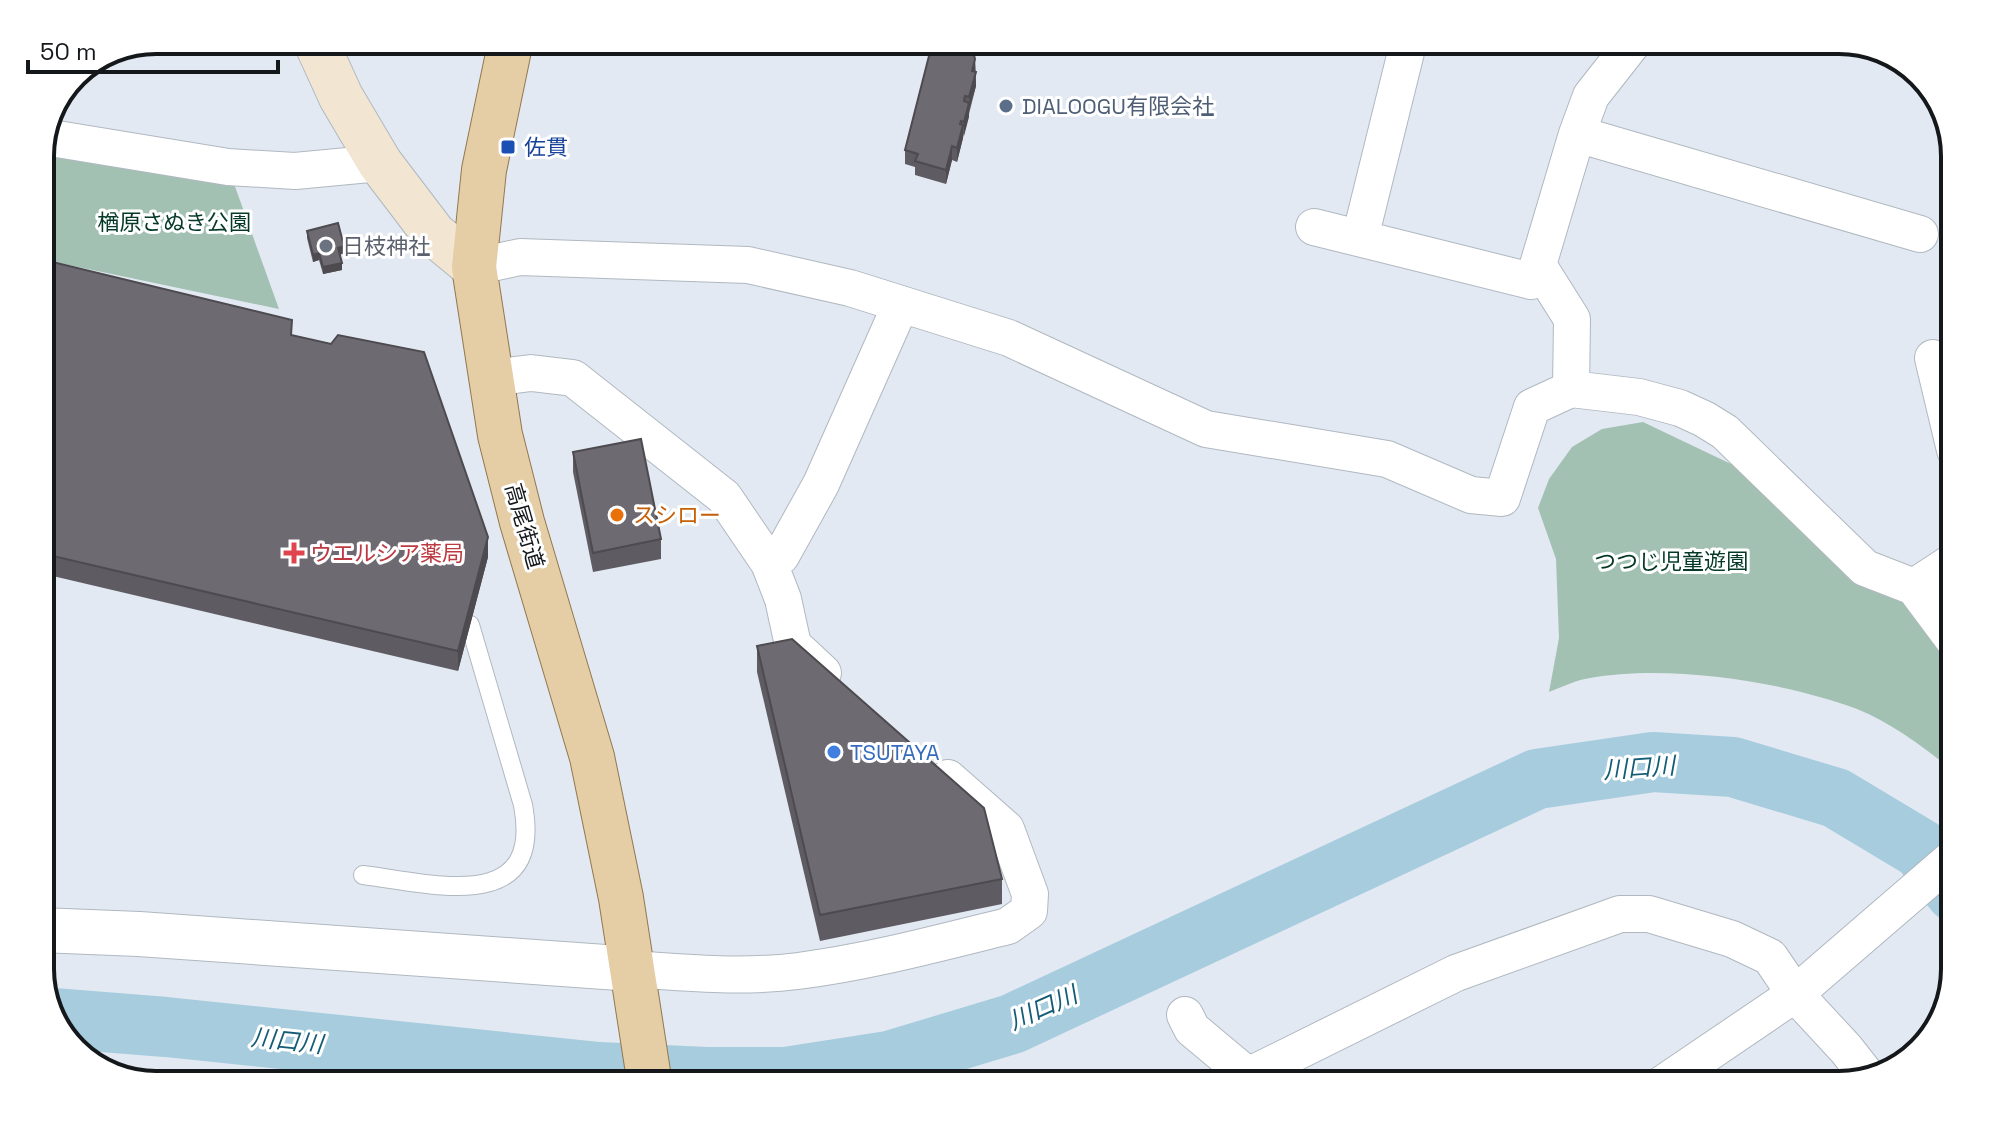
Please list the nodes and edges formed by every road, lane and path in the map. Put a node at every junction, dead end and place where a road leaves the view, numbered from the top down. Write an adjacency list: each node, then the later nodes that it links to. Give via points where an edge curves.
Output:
1 (321, 54): 7 (main road)
2 (508, 54): 12 (main road, 高尾街道, via 484,170)
3 (1406, 54): 10 (street)
4 (1624, 54): 5 (street, via 1591,96)
5 (1577, 134): 9 (street); 11 (street)
6 (56, 139): 7 (street, via 228,167 295,171)
7 (380, 163): 12 (main road, via 434,234)
8 (1314, 227): 10 (street)
9 (1920, 234)
10 (1360, 238): 11 (street, via 1531,281)
11 (1538, 265): 16 (street, via 1572,319)
12 (474, 267): 13 (street, via 520,257 748,265); 15 (main road, 高尾街道)
13 (901, 304): 16 (street, via 1009,338 1206,429 1387,459 1471,495 1502,498 1532,407); 18 (street, via 821,484 781,556)
14 (1933, 358): 17 (street)
15 (490, 378): 18 (street, via 531,373 573,378 724,497); 28 (main road, 高尾街道, via 522,522 592,757)
16 (1571, 389): 20 (street, via 1639,397 1704,419 1725,432 1865,568)
17 (1941, 391)
18 (769, 563): 23 (street, via 793,645)
19 (1941, 567): 20 (street)
20 (1914, 587): 21 (street)
21 (1941, 623)
22 (470, 625): 26 (lane, via 523,805 525,846 515,866 490,885 471,888)
23 (849, 695)
24 (922, 755): 28 (street, via 1006,829 1041,920 1021,920 910,950 798,971 713,975)
25 (1941, 868): 29 (street)
26 (363, 875)
27 (54, 931): 28 (street, via 139,934)
28 (636, 989): 32 (main road, 高尾街道)
29 (1795, 994): 31 (street); 34 (street, via 1770,957 1732,939 1649,914 1620,914 1456,973); 35 (street)
30 (1185, 1015): 33 (street, via 1192,1029)
31 (1861, 1069)
32 (648, 1071)
33 (1236, 1071)
34 (1269, 1071)
35 (1682, 1071)

